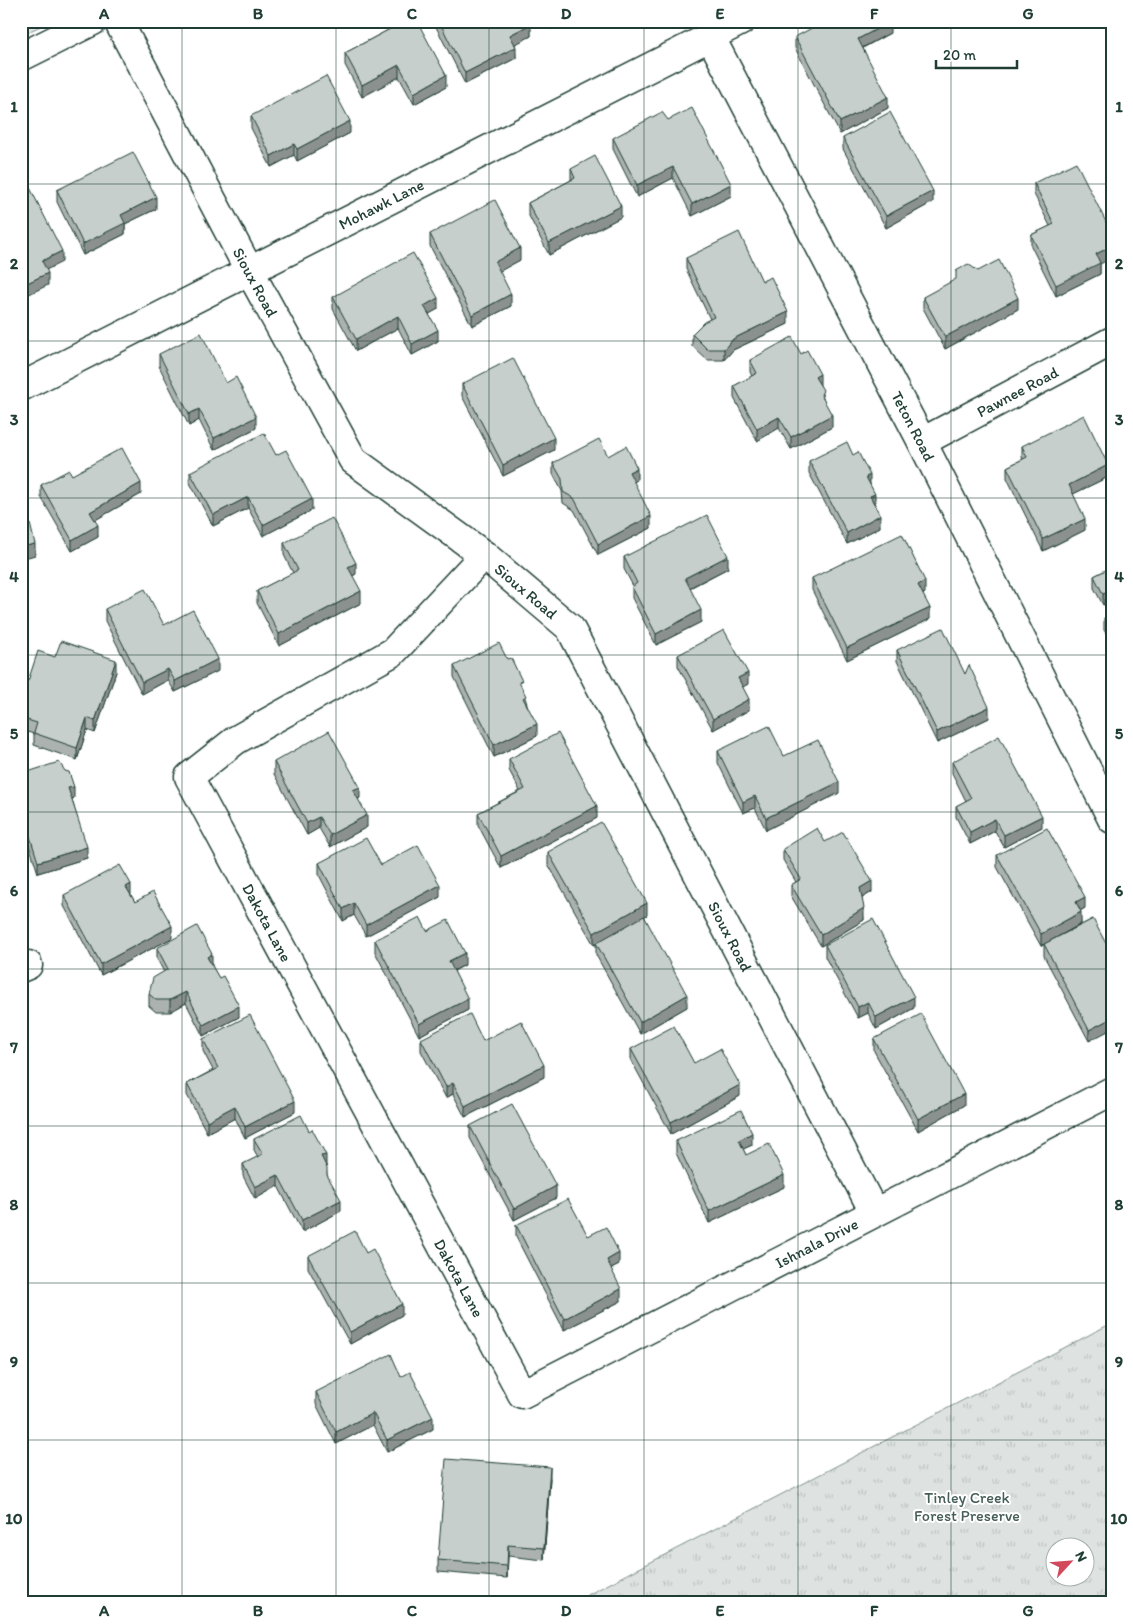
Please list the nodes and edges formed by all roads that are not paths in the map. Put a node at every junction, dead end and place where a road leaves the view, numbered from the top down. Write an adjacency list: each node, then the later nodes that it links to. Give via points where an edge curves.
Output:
1 (94, 21): 5 (street)
2 (118, 21): 6 (street, Sioux Road)
3 (741, 21): 4 (street, Mohawk Lane)
4 (710, 36): 6 (street, Mohawk Lane); 9 (street, Teton Road)
5 (21, 57)
6 (250, 272): 8 (street, Mohawk Lane); 10 (street, Sioux Road, via 353,460)
7 (1112, 341): 9 (street, Pawnee Road)
8 (21, 387)
9 (922, 442): 11 (street, Teton Road)
10 (484, 555): 13 (street, Sioux Road, via 570,628); 14 (street, Dakota Lane, via 393,652 236,740 189,777)
11 (1112, 819)
12 (1112, 1091): 13 (street, Ishnala Drive)
13 (874, 1212): 14 (street, Ishnala Drive)
14 (522, 1394)

